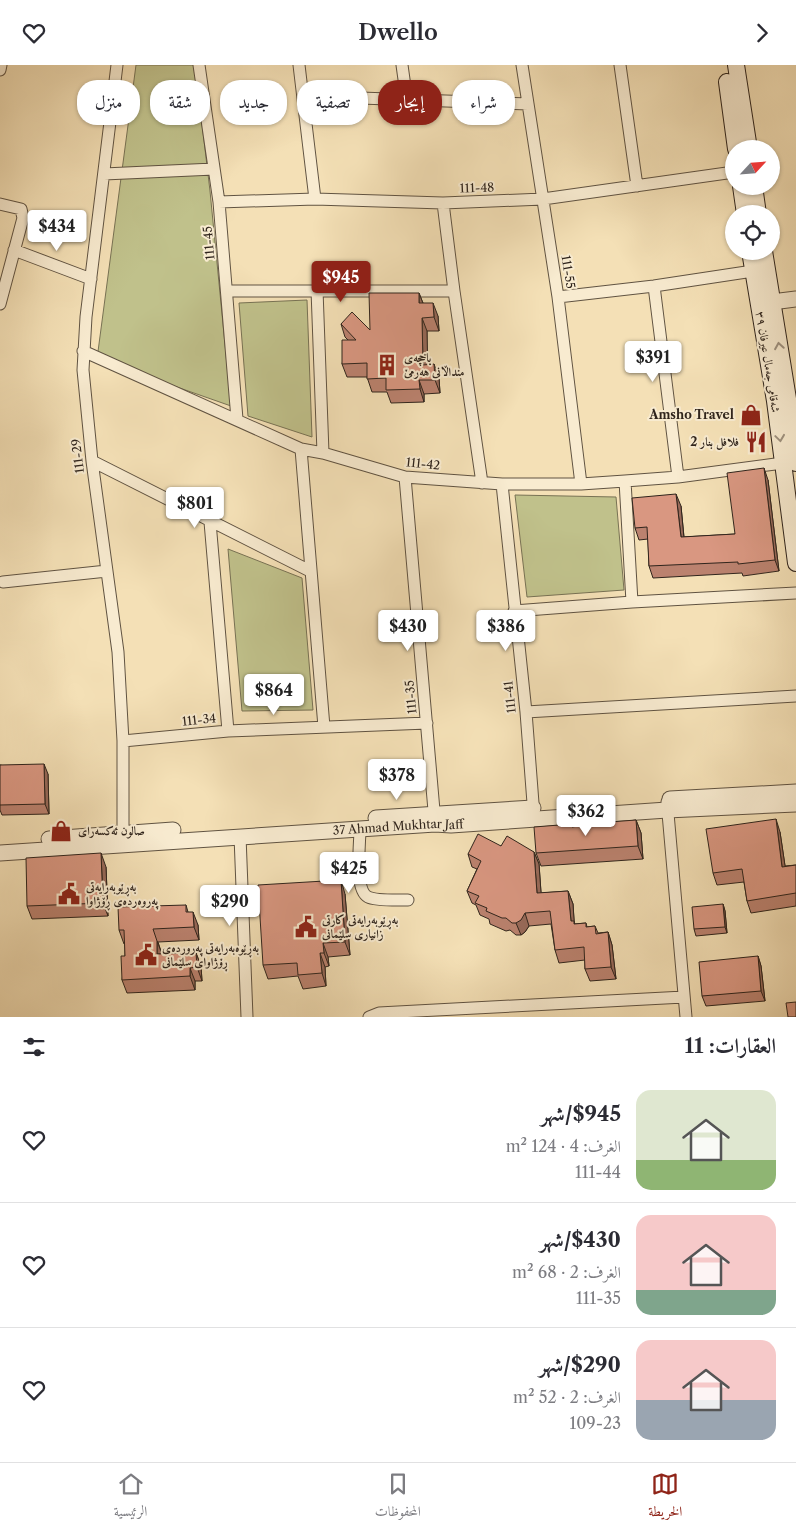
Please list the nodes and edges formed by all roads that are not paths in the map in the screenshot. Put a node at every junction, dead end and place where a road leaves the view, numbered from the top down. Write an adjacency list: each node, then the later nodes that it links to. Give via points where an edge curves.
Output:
1 (1, 65): 10 (street)
2 (117, 65): 20 (street, 111-29)
3 (199, 65): 18 (street, 111-45)
4 (299, 65): 11 (street)
5 (402, 65): 12 (street)
6 (522, 65): 14 (street, 111-55)
7 (620, 65): 21 (street)
8 (725, 65): 16 (main road)
9 (736, 65): 17 (main road)
10 (0, 70)
11 (301, 80)
12 (404, 80)
13 (442, 102): 14 (street)
14 (528, 104): 23 (street, 111-55)
15 (306, 125): 22 (street)
16 (735, 140)
17 (747, 140)
18 (214, 169): 20 (street); 24 (street, 111-45)
19 (725, 173): 21 (street, 111-48)
20 (104, 175): 31 (street, 111-29)
21 (637, 186): 23 (street, 111-48)
22 (315, 199): 24 (street, 111-48); 25 (street, 111-48)
23 (543, 199): 25 (street, 111-48); 36 (street, 111-55)
24 (219, 202): 34 (street, 111-45)
25 (443, 203): 35 (street)
26 (0, 204): 27 (street, via 20,209 23,218)
27 (14, 249): 31 (street); 39 (street)
28 (751, 260): 30 (main road, شەقامی جەمال عیرفان ٣٩)
29 (765, 260): 38 (main road, شەقامی جەمال عیرفان ٣٩)
30 (753, 271): 32 (street); 46 (main road, شەقامی جەمال عیرفان ٣٩, one-way to 46)
31 (91, 279): 40 (street, 111-29)
32 (654, 286): 36 (street); 48 (street)
33 (317, 290): 34 (street); 35 (street); 44 (street)
34 (227, 291): 42 (street, 111-45)
35 (454, 291): 50 (street)
36 (558, 297): 52 (street, 111-55)
37 (796, 299): 38 (street)
38 (772, 302): 41 (main road, شەقامی جەمال عیرفان ٣٩, one-way to 38)
39 (0, 304)
40 (83, 351): 42 (street, 111-42); 45 (street, 111-29)
41 (792, 405): 46 (main road, شەقامی جەمال عیرفان ٣٩)
42 (236, 419): 43 (street, 111-42)
43 (301, 449): 44 (street, 111-42); 56 (street)
44 (323, 453): 47 (street, 111-42)
45 (92, 461): 53 (street); 55 (street, 111-29)
46 (789, 463): 48 (street, 111-42); 54 (main road, شەقامی جەمال عیرفان ٣٩)
47 (405, 477): 50 (street, 111-42); 63 (street, 111-35)
48 (678, 477): 49 (street, 111-42)
49 (625, 481): 52 (street, 111-42); 59 (street)
50 (482, 483): 51 (street, 111-42)
51 (502, 484): 52 (street, 111-42); 60 (street, 111-41)
52 (581, 484)
53 (210, 522): 56 (street); 65 (street)
54 (796, 563)
55 (107, 571): 57 (street); 66 (street, 111-29, via 118,652)
56 (310, 571): 64 (street)
57 (3, 583)
58 (796, 593): 59 (street)
59 (632, 602): 60 (street)
60 (514, 611): 62 (street, 111-41)
61 (796, 696): 62 (street)
62 (526, 712): 70 (street, 111-41)
63 (427, 723): 64 (street, 111-34); 71 (street, 111-35)
64 (324, 727): 65 (street, 111-34)
65 (228, 731): 66 (street, 111-34)
66 (123, 741): 74 (street, 111-29)
67 (796, 792): 69 (street, 37 Ahmad Mukhtar Jaff)
68 (796, 803): 69 (street, 37 Ahmad Mukhtar Jaff)
69 (667, 805): 70 (street, 37 Ahmad Mukhtar Jaff); 78 (street)
70 (534, 813): 71 (street, 37 Ahmad Mukhtar Jaff, via 451,825)
71 (434, 819): 72 (street, 37 Ahmad Mukhtar Jaff); 74 (street, 37 Ahmad Mukhtar Jaff)
72 (360, 829): 73 (street, 37 Ahmad Mukhtar Jaff); 77 (street, via 359,880 366,897)
73 (240, 836): 74 (street, 37 Ahmad Mukhtar Jaff); 79 (street)
74 (123, 839): 75 (street, 37 Ahmad Mukhtar Jaff); 76 (street, 37 Ahmad Mukhtar Jaff)
75 (0, 842)
76 (0, 853)
77 (408, 900)
78 (684, 997): 80 (street, via 379,1013); 81 (street)
79 (247, 1017)
80 (369, 1017)
81 (686, 1017)

